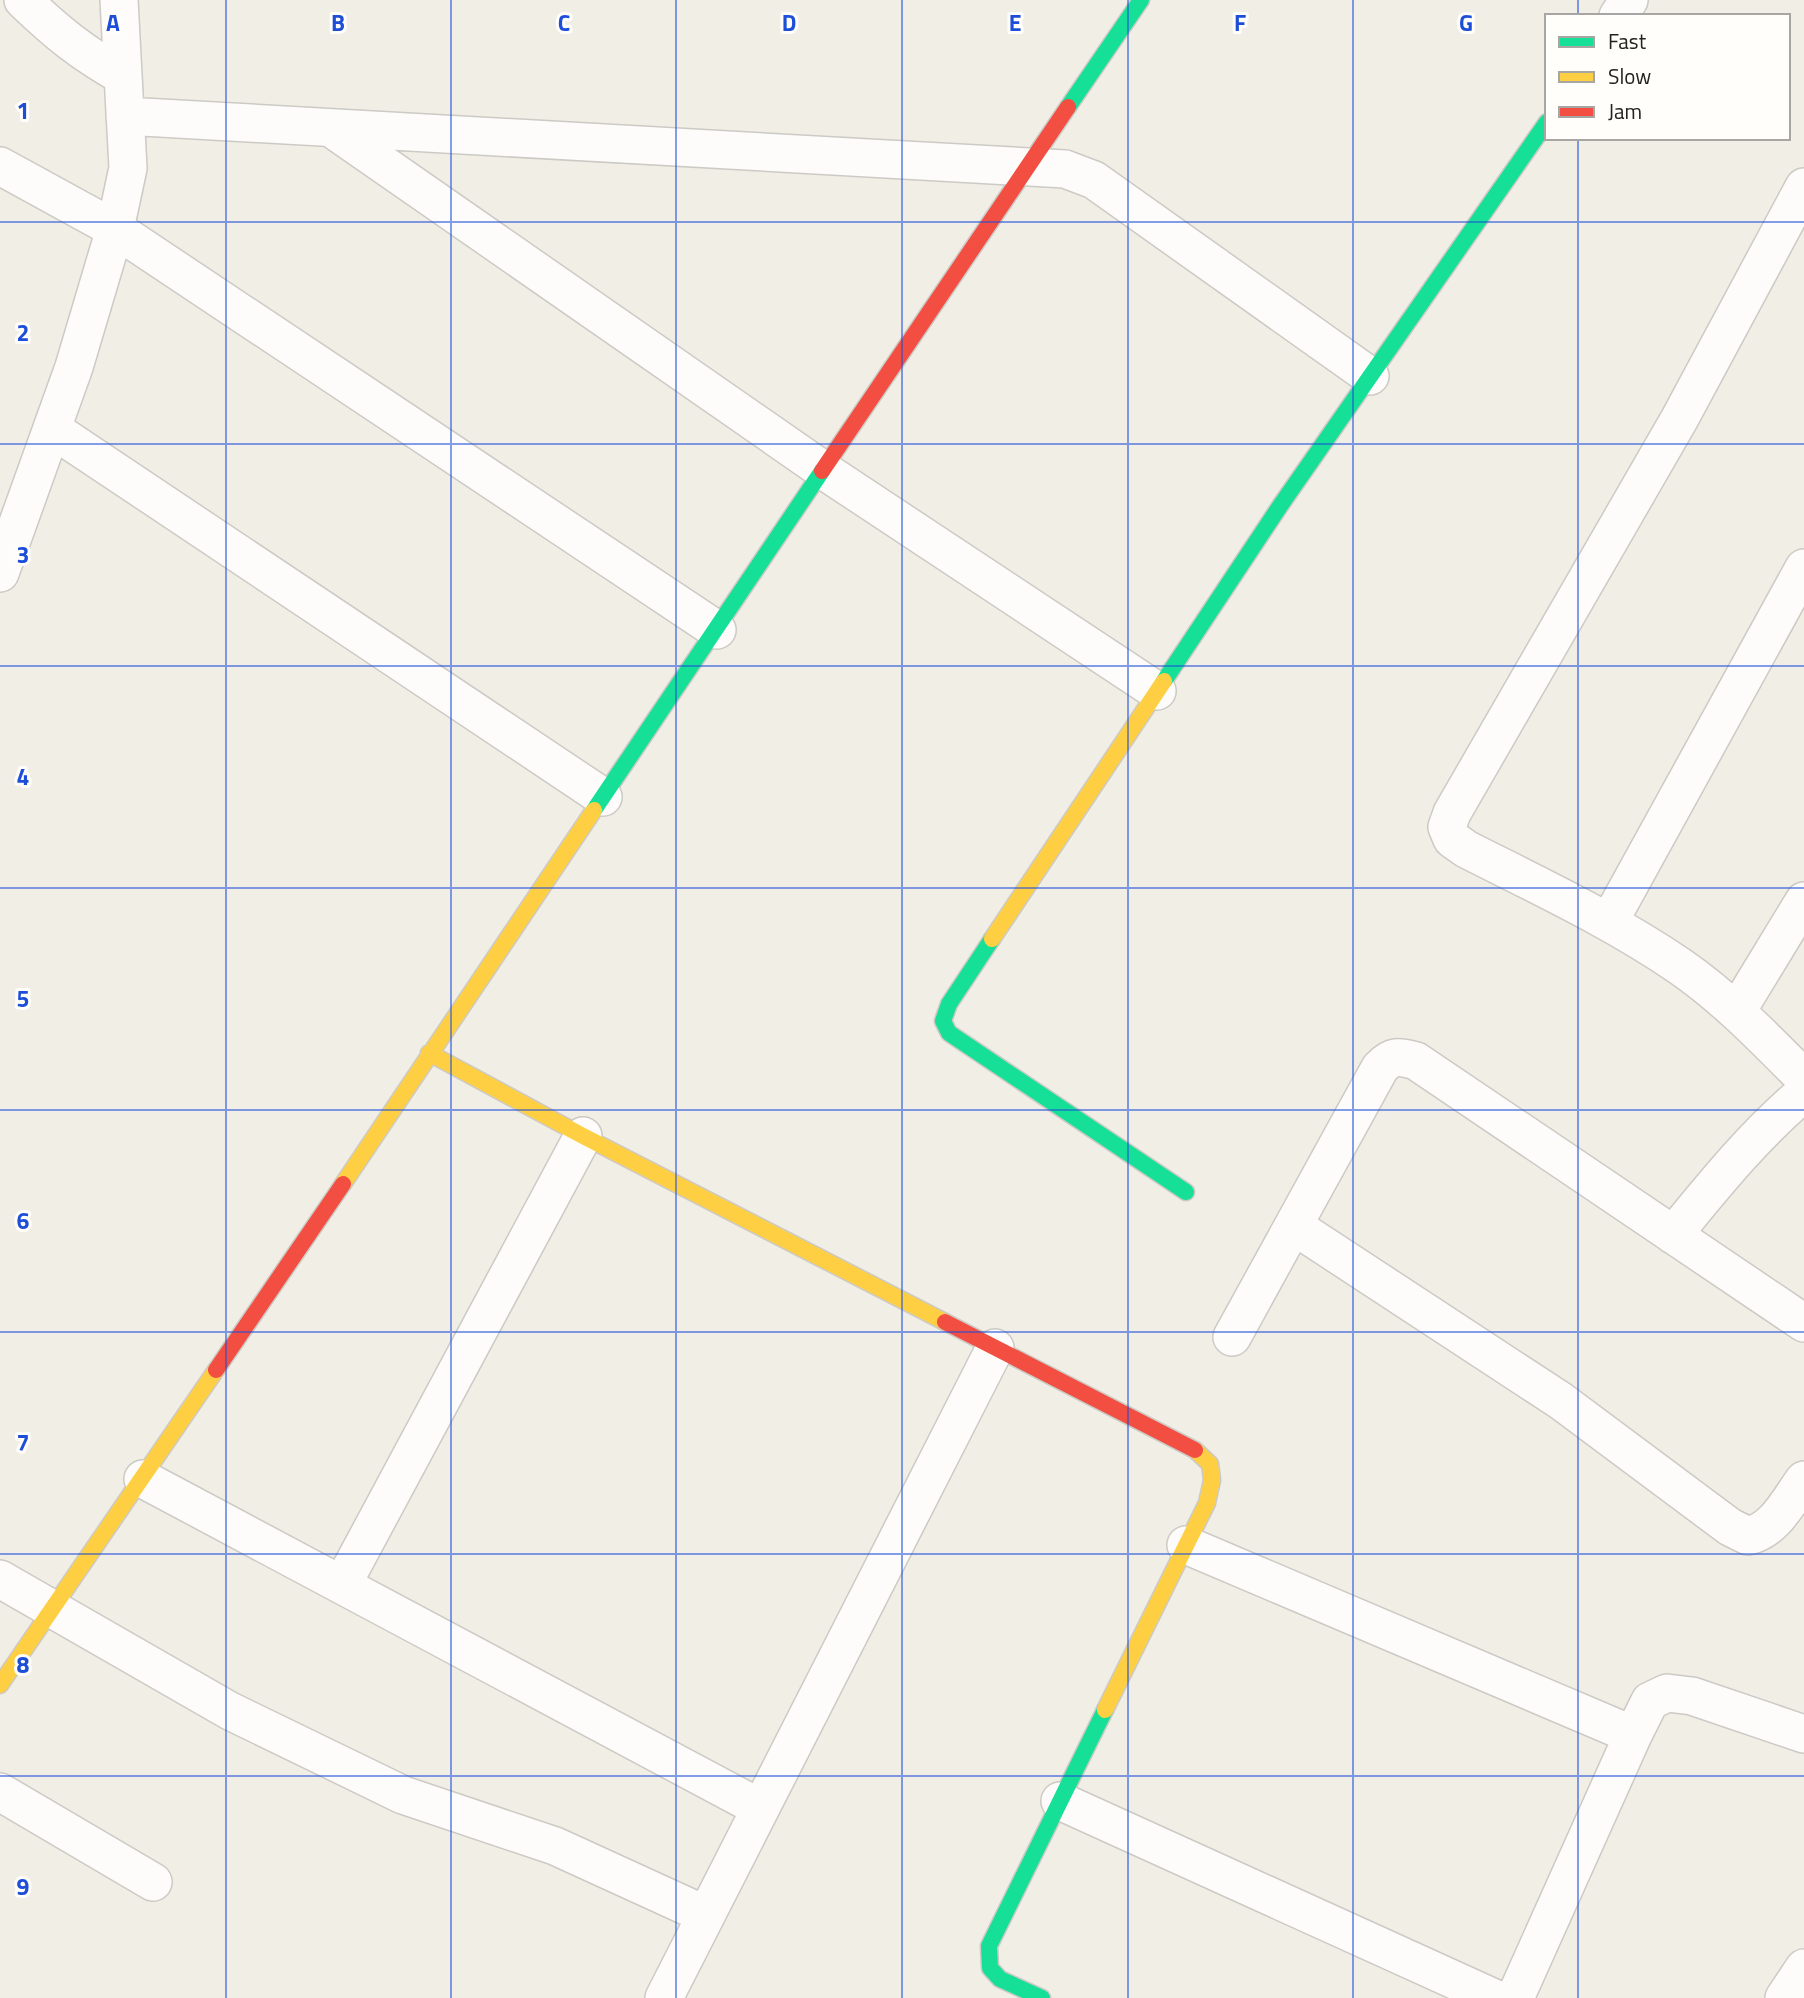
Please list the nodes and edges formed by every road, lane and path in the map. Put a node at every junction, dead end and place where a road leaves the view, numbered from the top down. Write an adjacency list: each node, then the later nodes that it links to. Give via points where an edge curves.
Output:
1 (23, 0): 4 (street, via 88,57)
2 (119, 0): 4 (street)
3 (1141, 0): 9 (street)
4 (123, 76): 5 (street)
5 (125, 116): 7 (street); 11 (street, via 128,168)
6 (1545, 125): 12 (street)
7 (331, 128): 9 (street); 14 (street)
8 (0, 166): 11 (street)
9 (1026, 167): 12 (street, via 1065,169 1094,180); 14 (street)
10 (1804, 187): 21 (street, via 1447,827 1452,839 1466,849)
11 (115, 229): 13 (street); 17 (street)
12 (1370, 376): 18 (street)
13 (52, 429): 16 (street); 19 (street)
14 (823, 470): 17 (street); 18 (street)
15 (1804, 568): 21 (street)
16 (0, 573)
17 (717, 630): 19 (street)
18 (1157, 691): 27 (street, via 949,1004 943,1021 949,1034)
19 (603, 797): 23 (street)
20 (1804, 901): 22 (street)
21 (1609, 922): 22 (street, via 1682,968)
22 (1737, 1011): 24 (street)
23 (429, 1053): 26 (street); 33 (street)
24 (1804, 1078)
25 (1804, 1093): 29 (street, via 1730,1166)
26 (583, 1136): 32 (street); 37 (street)
27 (1186, 1192)
28 (1294, 1226): 29 (street, via 1380,1068 1390,1058 1401,1056 1416,1061); 31 (street); 34 (street, via 1561,1401 1748,1536 1772,1524)
29 (1673, 1235): 30 (street)
30 (1804, 1324)
31 (1232, 1337)
32 (995, 1348): 35 (street, via 1200,1453 1210,1464 1212,1480 1207,1503); 44 (street)
33 (143, 1479): 37 (street); 38 (street)
34 (1804, 1480)
35 (1186, 1545): 41 (street); 43 (street)
36 (0, 1579): 38 (street)
37 (342, 1585): 44 (street)
38 (53, 1608): 39 (street); 46 (street, via 230,1711 403,1795 555,1846)
39 (0, 1685)
40 (1804, 1734): 41 (street, via 1692,1696 1667,1693 1650,1701)
41 (1633, 1735): 51 (street)
42 (0, 1791): 45 (street)
43 (1060, 1801): 49 (street, via 988,1956 990,1968 1000,1979); 50 (street)
44 (760, 1808): 46 (street)
45 (153, 1882)
46 (706, 1915): 48 (street)
47 (1804, 1968): 52 (street)
48 (664, 1998)
49 (1042, 1998)
50 (1494, 1998)
51 (1515, 1998)
52 (1784, 1998)

